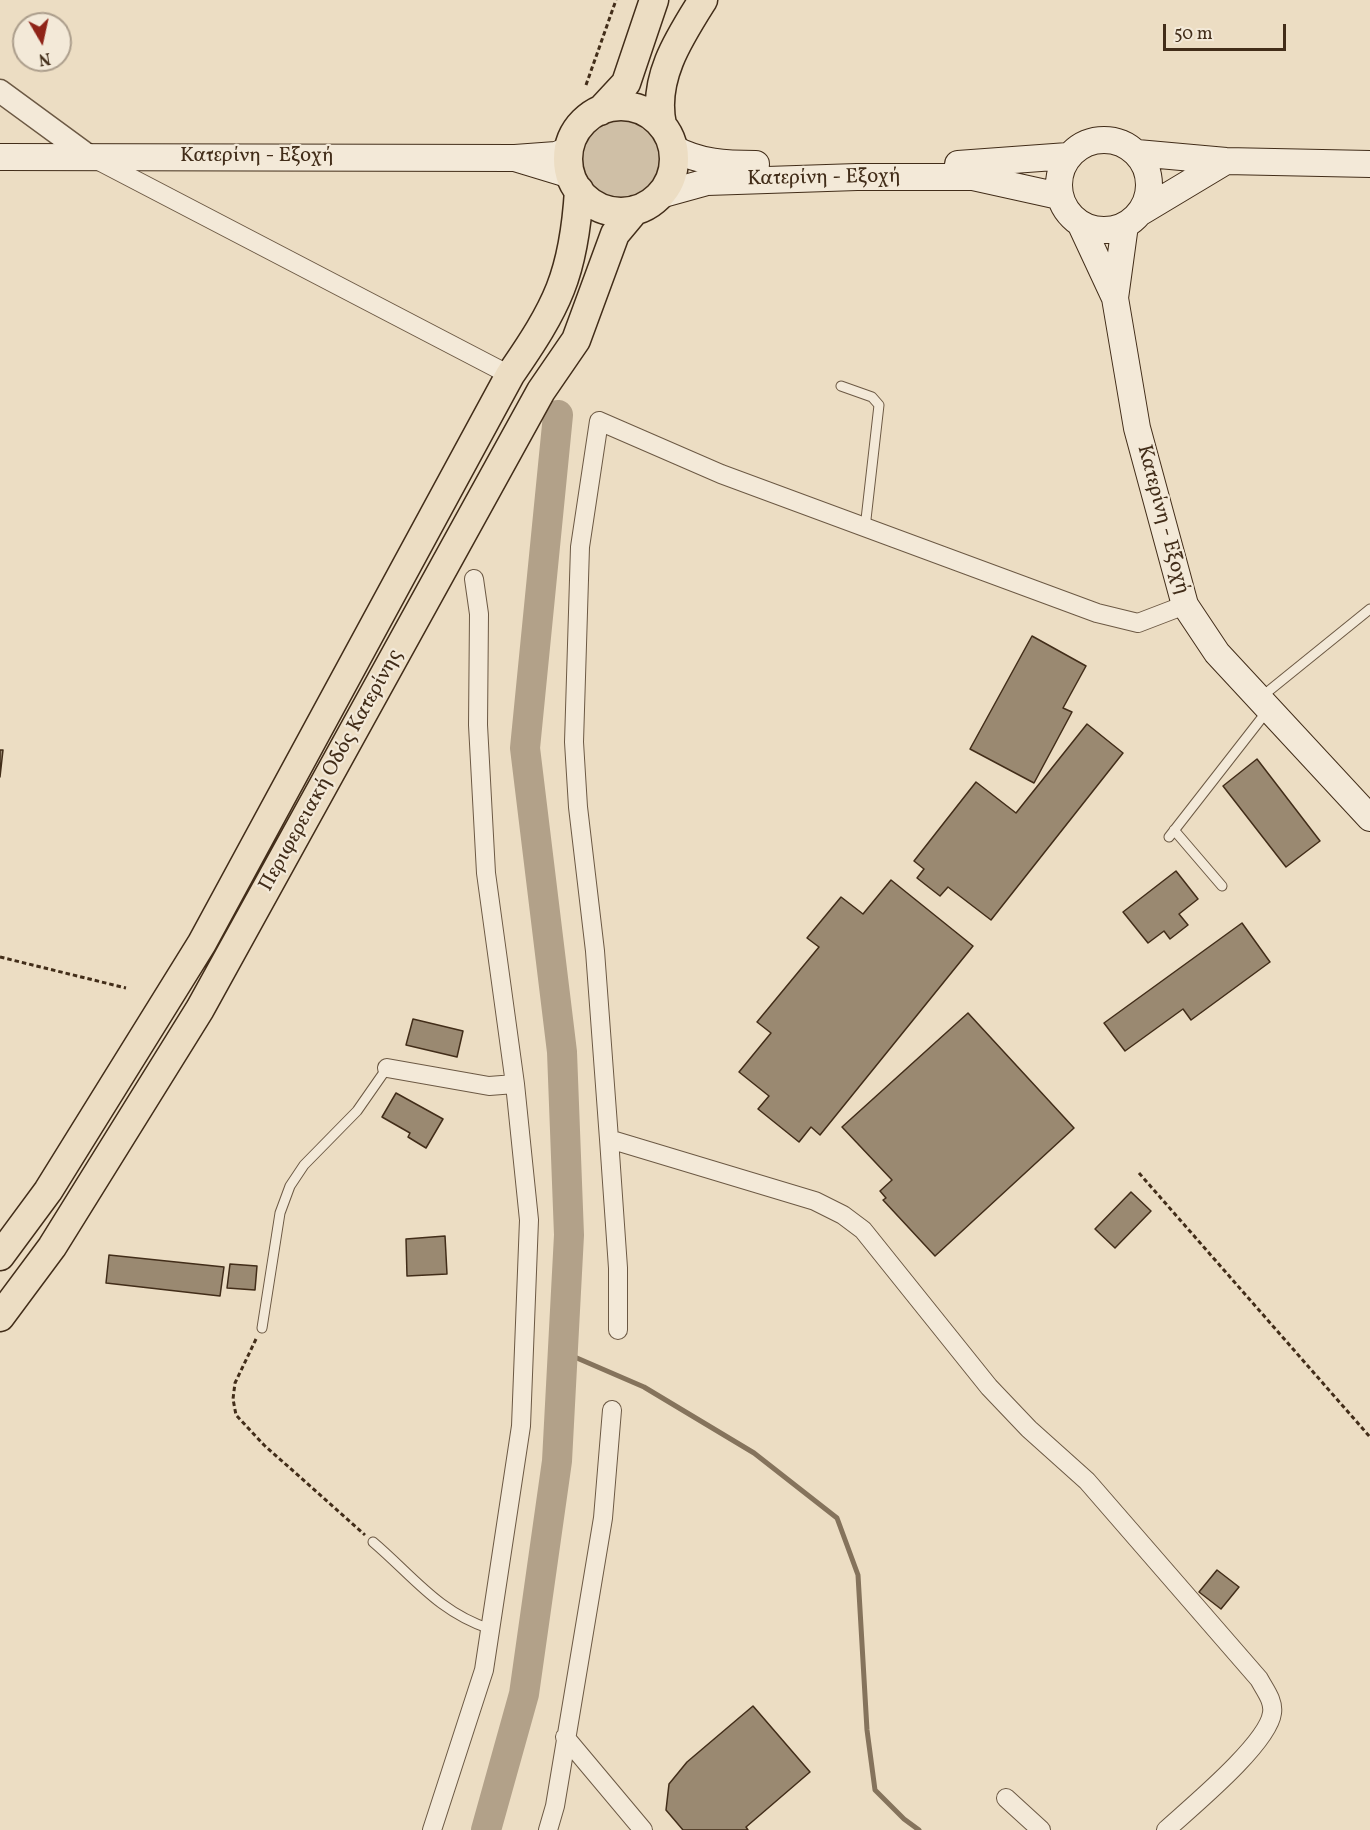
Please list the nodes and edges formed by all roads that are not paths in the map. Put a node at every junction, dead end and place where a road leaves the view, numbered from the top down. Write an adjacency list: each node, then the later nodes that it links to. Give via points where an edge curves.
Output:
1 (654, 0): 4 (main road, via 626,83)
2 (703, 0): 5 (main road, via 680,35 658,97)
3 (0, 91): 8 (street)
4 (600, 111): 5 (main road, via 616,107 649,114); 12 (main road, via 580,127)
5 (667, 136): 7 (main road, Κατερίνη - Εξοχή, via 690,157 729,164 874,161 975,165); 13 (main road, via 673,173)
6 (1137, 153): 7 (main road, Κατερίνη - Εξοχή, via 1123,143 1105,139 1080,145); 10 (main road); 16 (main road, Κατερίνη - Εξοχή, via 1150,182 1148,197)
7 (1068, 156): 14 (main road, via 1061,170)
8 (90, 157): 9 (main road, Κατερίνη - Εξοχή); 12 (main road, Κατερίνη - Εξοχή, via 555,155); 19 (street)
9 (0, 158)
10 (1226, 161): 11 (main road); 16 (main road)
11 (1370, 164)
12 (573, 172): 15 (main road, via 591,202 606,210); 31 (main road, Περιφερειακή Οδός Κατερίνης, via 577,223 569,266 552,310 510,375 202,943 48,1191)
13 (660, 195): 14 (main road, Κατερίνη - Εξοχή, via 707,182 973,177); 15 (main road)
14 (1059, 196): 17 (main road, Κατερίνη - Εξοχή, via 1066,212)
15 (635, 210): 32 (main road, Περιφερειακή Οδός Κατερίνης, via 615,234 576,340 542,391 200,1009 52,1248)
16 (1133, 219): 17 (main road, via 1099,231); 18 (main road, Κατερίνη - Εξοχή)
17 (1081, 225): 18 (main road, Κατερίνη - Εξοχή)
18 (1115, 298): 23 (main road, Κατερίνη - Εξοχή, via 1137,428)
19 (500, 370)
20 (841, 386): 21 (lane, via 872,397 879,405)
21 (865, 528): 23 (street, via 1097,614 1138,623); 30 (street, via 721,474 598,421 580,547 574,742)
22 (474, 579): 29 (street, via 479,614 478,724 486,873)
23 (1185, 605): 25 (main road, Κατερίνη - Εξοχή, via 1216,654)
24 (1370, 609): 25 (lane)
25 (1263, 705): 26 (main road, Κατερίνη - Εξοχή); 27 (lane, via 1172,834)
26 (1370, 818)
27 (1222, 886)
28 (387, 1068): 29 (street, via 489,1086); 33 (lane, via 357,1111 304,1165 290,1186 280,1213)
29 (515, 1084): 37 (street, via 529,1220 521,1426)
30 (609, 1139): 34 (street); 44 (street, via 815,1201 862,1230 989,1388 1087,1481 1258,1680 1272,1707 1264,1731 1241,1760)
31 (0, 1256)
32 (0, 1317)
33 (262, 1328)
34 (618, 1330)
35 (612, 1410): 38 (street, via 603,1518)
36 (373, 1542): 37 (lane, via 450,1612)
37 (490, 1629): 40 (street, via 483,1670)
38 (566, 1737): 41 (street); 42 (street)
39 (1006, 1798): 43 (street)
40 (432, 1830)
41 (548, 1830)
42 (643, 1830)
43 (1041, 1830)
44 (1166, 1830)

